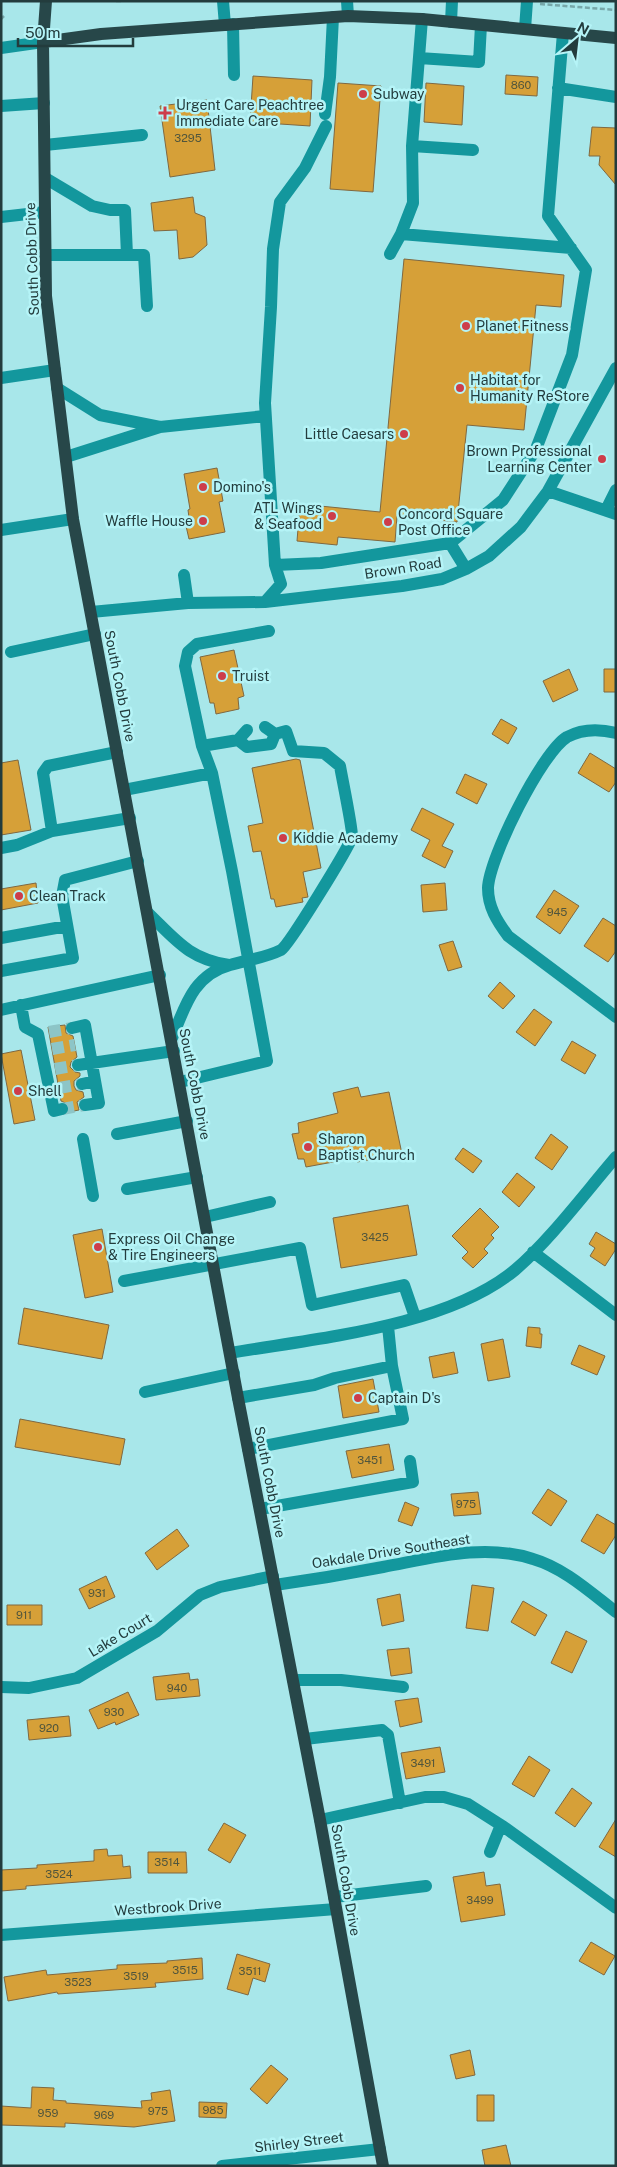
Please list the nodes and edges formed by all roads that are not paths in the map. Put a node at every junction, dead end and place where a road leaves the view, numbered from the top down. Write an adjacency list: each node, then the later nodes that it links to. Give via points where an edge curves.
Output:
1 (46, 1): 15 (main road, South Cobb Drive)
2 (223, 1): 10 (street)
3 (347, 1): 6 (street)
4 (452, 1): 9 (street)
5 (527, 2): 12 (street)
6 (348, 16): 7 (main road); 8 (main road)
7 (333, 17): 10 (main road); 40 (street, via 326,120 305,168 280,202 272,249)
8 (422, 19): 9 (main road); 17 (street)
9 (452, 22): 11 (main road)
10 (229, 24): 15 (main road); 18 (street)
11 (481, 25): 12 (main road); 17 (street, via 478,62)
12 (525, 29): 13 (main road)
13 (563, 33): 14 (main road); 19 (street)
14 (616, 38)
15 (43, 42): 16 (street); 21 (main road, South Cobb Drive)
16 (1, 48)
17 (419, 58): 25 (street)
18 (234, 75)
19 (558, 88): 20 (street); 31 (street, via 548,216)
20 (616, 97)
21 (44, 103): 22 (street); 24 (main road, South Cobb Drive)
22 (1, 106)
23 (142, 135): 24 (street)
24 (45, 145): 27 (main road, South Cobb Drive)
25 (412, 146): 26 (street); 30 (street, via 413,203)
26 (473, 150)
27 (45, 178): 28 (main road, South Cobb Drive); 34 (street, via 92,206 126,210)
28 (45, 212): 29 (street); 33 (main road, South Cobb Drive)
29 (1, 217)
30 (402, 234): 31 (street); 32 (street)
31 (571, 248): 48 (street, via 586,270 572,355 536,448 504,500)
32 (390, 254)
33 (46, 255): 34 (street); 37 (main road, South Cobb Drive, via 46,296)
34 (127, 255): 35 (street, via 144,255)
35 (147, 306)
36 (616, 368): 44 (street, Brown Road)
37 (55, 370): 38 (street); 39 (main road, South Cobb Drive)
38 (1, 378)
39 (58, 388): 41 (street, via 100,415); 42 (main road, South Cobb Drive)
40 (265, 416): 41 (street); 49 (street)
41 (160, 428): 42 (street)
42 (66, 457): 46 (main road, South Cobb Drive)
43 (616, 490): 45 (street)
44 (548, 491): 45 (street); 50 (street, Brown Road, via 506,543)
45 (611, 512)
46 (73, 519): 47 (street); 54 (main road, South Cobb Drive)
47 (1, 530)
48 (450, 543): 49 (street, via 321,563); 50 (street)
49 (275, 565): 52 (street, via 281,584)
50 (466, 569): 52 (street, Brown Road, via 442,579 402,586)
51 (184, 576): 53 (street)
52 (265, 602): 53 (street, Brown Road)
53 (188, 603): 54 (street, Brown Road)
54 (91, 612): 56 (main road, South Cobb Drive)
55 (269, 631): 61 (street, via 197,644 188,652 185,666)
56 (95, 634): 57 (street); 62 (main road, South Cobb Drive)
57 (11, 652)
58 (247, 730): 60 (street)
59 (616, 733): 78 (street, via 600,730 577,734 568,737 550,754 509,828 488,887 490,907 508,936)
60 (238, 740): 61 (street); 72 (street, via 247,747 271,744 275,731 293,750 324,753 340,766 352,836 324,888 283,949)
61 (202, 746): 63 (street)
62 (117, 752): 64 (main road, South Cobb Drive); 66 (street, via 48,766 43,773)
63 (212, 773): 64 (street); 72 (street)
64 (124, 790): 65 (main road, South Cobb Drive)
65 (130, 818): 66 (street); 68 (main road, South Cobb Drive)
66 (52, 831): 67 (street)
67 (1, 848)
68 (138, 861): 69 (main road, South Cobb Drive); 70 (street, via 65,880 62,896)
69 (148, 913): 73 (street, via 193,955); 75 (main road, South Cobb Drive)
70 (67, 926): 71 (street); 74 (street, via 73,958)
71 (1, 938)
72 (249, 961): 73 (street); 87 (street, via 267,1061)
73 (229, 965): 80 (street, via 207,976 196,986)
74 (1, 971)
75 (160, 975): 76 (street); 80 (main road, South Cobb Drive)
76 (21, 1005): 77 (street); 90 (street, via 25,1027 44,1033 54,1089 54,1111)
77 (1, 1010)
78 (616, 1017)
79 (72, 1028): 81 (street, via 85,1025)
80 (172, 1038): 83 (main road, South Cobb Drive)
81 (88, 1043): 82 (street); 84 (street)
82 (75, 1045)
83 (174, 1052): 84 (street); 87 (main road, South Cobb Drive)
84 (92, 1062): 85 (street); 86 (street)
85 (78, 1065)
86 (95, 1081): 88 (street); 89 (street, via 99,1103)
87 (180, 1082): 91 (main road, South Cobb Drive)
88 (82, 1084)
89 (85, 1105)
90 (62, 1109)
91 (187, 1121): 92 (street); 95 (main road, South Cobb Drive)
92 (117, 1134)
93 (83, 1139): 97 (street)
94 (616, 1157): 100 (street)
95 (197, 1177): 96 (street); 99 (main road, South Cobb Drive)
96 (128, 1189)
97 (93, 1196)
98 (270, 1202): 99 (street)
99 (205, 1217): 101 (main road, South Cobb Drive)
100 (533, 1252): 103 (street); 104 (street, via 494,1285 447,1307)
101 (214, 1265): 102 (street); 104 (street, via 300,1248 312,1305 404,1284); 106 (main road, South Cobb Drive)
102 (124, 1281)
103 (616, 1314)
104 (415, 1317): 105 (street)
105 (388, 1326): 106 (street); 107 (street)
106 (230, 1353): 108 (main road, South Cobb Drive)
107 (392, 1366): 110 (street, via 314,1385); 111 (street, via 403,1419)
108 (234, 1373): 109 (street); 110 (main road, South Cobb Drive)
109 (145, 1392)
110 (238, 1398): 111 (main road, South Cobb Drive)
111 (248, 1449): 113 (main road, South Cobb Drive)
112 (410, 1461): 113 (street, via 413,1482)
113 (260, 1509): 114 (main road, South Cobb Drive)
114 (274, 1580): 115 (street, Oakdale Drive Southeast, via 322,1578 452,1554 511,1553 549,1565); 116 (main road, South Cobb Drive); 117 (street, Lake Court, via 220,1587 200,1595 157,1632 77,1678 29,1688)
115 (616, 1612)
116 (293, 1680): 118 (street, via 341,1680); 119 (main road, South Cobb Drive)
117 (1, 1687)
118 (403, 1687)
119 (304, 1739): 120 (street, via 382,1730 388,1735); 121 (main road, South Cobb Drive)
120 (400, 1803): 121 (street); 122 (street, via 444,1797 468,1804)
121 (320, 1820): 125 (main road, South Cobb Drive)
122 (501, 1825): 123 (street); 126 (street)
123 (490, 1852)
124 (426, 1886): 125 (street, Westbrook Drive)
125 (335, 1903): 127 (street, Westbrook Drive); 128 (main road, South Cobb Drive)
126 (616, 1908)
127 (1, 1935)
128 (380, 2149): 129 (street, Shirley Street); 130 (main road, South Cobb Drive)
129 (222, 2166)
130 (383, 2166)

